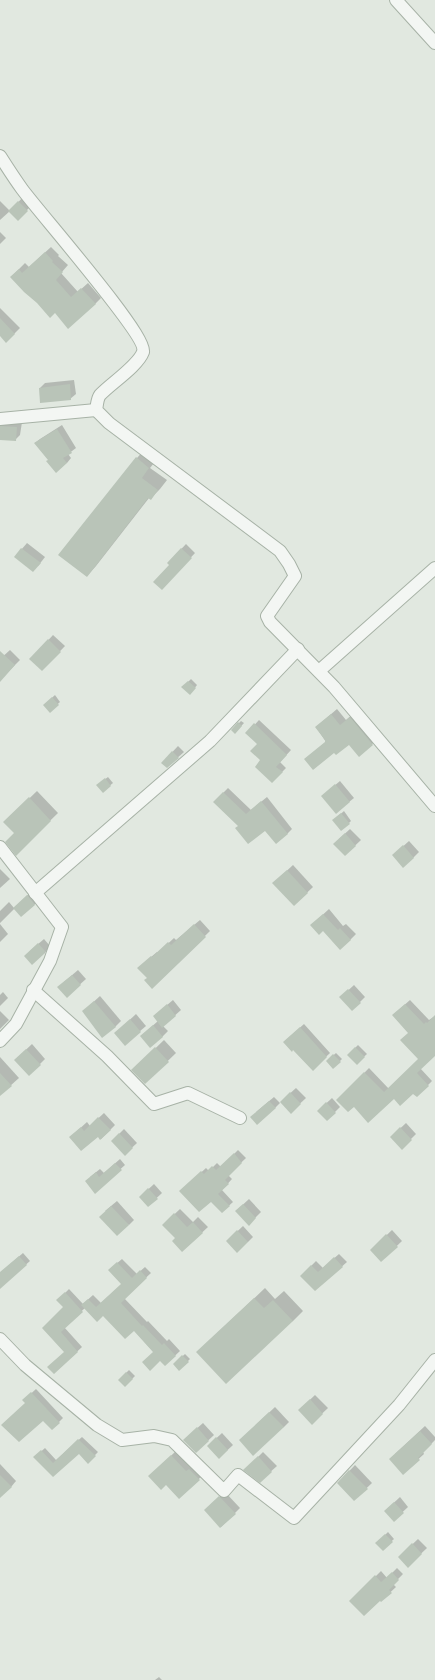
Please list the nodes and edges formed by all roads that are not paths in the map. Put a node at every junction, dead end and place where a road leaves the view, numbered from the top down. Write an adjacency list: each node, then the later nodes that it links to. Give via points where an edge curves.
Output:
1 (396, 0): 2 (street)
2 (435, 43)
3 (0, 156): 4 (street, via 22,189 97,281 142,346 142,352 131,367 99,396)
4 (96, 410): 5 (street); 7 (street, via 108,423 280,552 295,576 267,616)
5 (0, 419)
6 (435, 568): 8 (street)
7 (298, 649): 8 (street); 11 (street, via 210,741)
8 (319, 672): 9 (street)
9 (435, 806)
10 (0, 847): 11 (street)
11 (35, 893): 12 (street, via 62,927 50,961)
12 (33, 990): 13 (street, via 16,1024); 14 (street, via 107,1056 154,1104 188,1093)
13 (0, 1041)
14 (240, 1118)
15 (0, 1339): 16 (street, via 25,1365 97,1425 122,1440 154,1436 172,1440 224,1491 238,1475 294,1518 399,1405)
16 (435, 1360)

